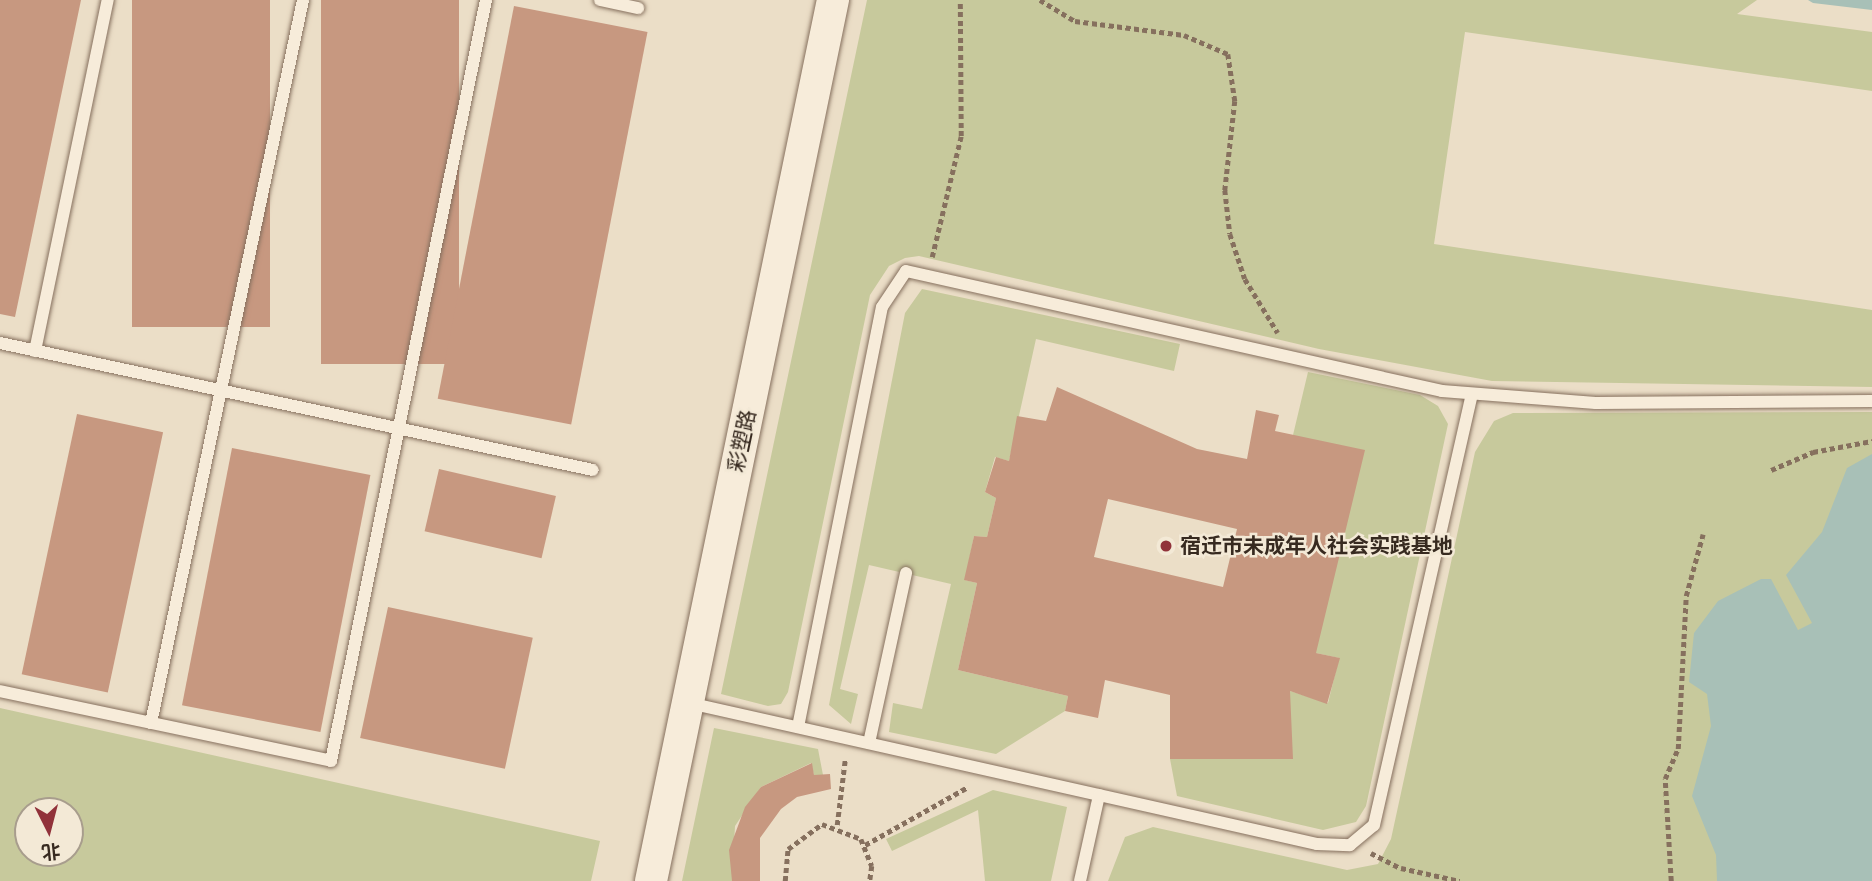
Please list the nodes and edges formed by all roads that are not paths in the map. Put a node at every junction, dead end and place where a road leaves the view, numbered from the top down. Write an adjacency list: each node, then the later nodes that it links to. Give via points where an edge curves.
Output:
1 (108, 0): 8 (lane)
2 (303, 0): 9 (lane)
3 (486, 0): 12 (lane)
4 (600, 0): 6 (lane)
5 (833, 0): 16 (street, 彩塑路)
6 (638, 8)
7 (0, 343): 8 (lane)
8 (35, 351): 9 (lane)
9 (223, 390): 12 (lane); 17 (lane)
10 (1472, 394): 11 (lane, via 1676,405); 18 (lane, via 929,271 906,271 882,307); 20 (lane, via 1374,825 1357,842 1317,844)
11 (1872, 401)
12 (397, 428): 13 (lane); 17 (lane, via 331,761)
13 (593, 470)
14 (906, 573): 19 (lane)
15 (0, 691): 17 (lane)
16 (688, 702): 18 (lane); 21 (street, 彩塑路)
17 (151, 723)
18 (798, 727): 19 (lane)
19 (869, 743): 20 (lane)
20 (1099, 795): 22 (lane)
21 (651, 881)
22 (1080, 881)

